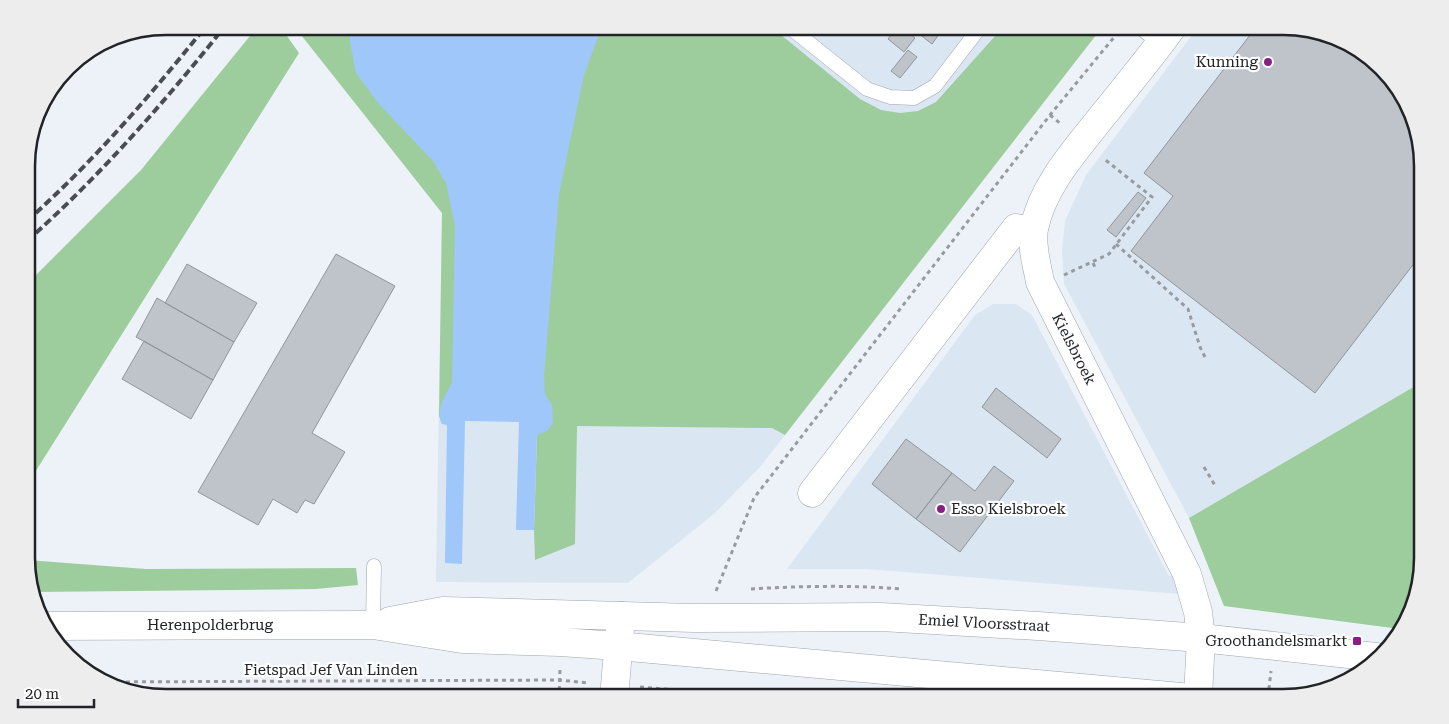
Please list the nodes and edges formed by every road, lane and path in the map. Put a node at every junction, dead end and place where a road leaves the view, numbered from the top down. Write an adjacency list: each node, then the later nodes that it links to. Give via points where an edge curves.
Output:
1 (799, 35): 2 (lane, via 867,89 890,97 914,98 935,86)
2 (974, 35)
3 (1116, 35): 5 (path)
4 (1167, 35): 6 (street, Kielsbroek)
5 (1050, 115): 6 (path); 17 (path, via 754,498)
6 (1082, 142): 7 (street, Kielsbroek, via 1055,179 1041,205); 8 (path, via 1152,197)
7 (1034, 231): 11 (street, Kielsbroek); 15 (street, via 1016,228)
8 (1116, 244): 9 (path, via 1109,254); 12 (path, via 1188,309)
9 (1093, 262): 10 (path); 11 (path, via 1063,276)
10 (1095, 267)
11 (1040, 282): 21 (street, Kielsbroek, via 1187,574 1198,612)
12 (1205, 357)
13 (1204, 467): 14 (path)
14 (1216, 487)
15 (812, 493)
16 (374, 566): 19 (lane)
17 (716, 591)
18 (620, 616): 19 (street, Herenpolderbrug, via 443,611); 21 (street, Emiel Vloorsstraat, via 881,617); 22 (street)
19 (373, 625): 20 (street, Herenpolderbrug); 22 (street, Herenpolderbrug, via 462,639)
20 (54, 626)
21 (1201, 638): 23 (street, Emiel Vloorsstraat); 28 (street, Kielsbroek)
22 (618, 646): 26 (street); 27 (street)
23 (1370, 656)
24 (124, 682): 25 (path, Fietspad Jef Van Linden, via 559,680)
25 (558, 689)
26 (615, 689)
27 (1084, 689)
28 (1198, 689)

